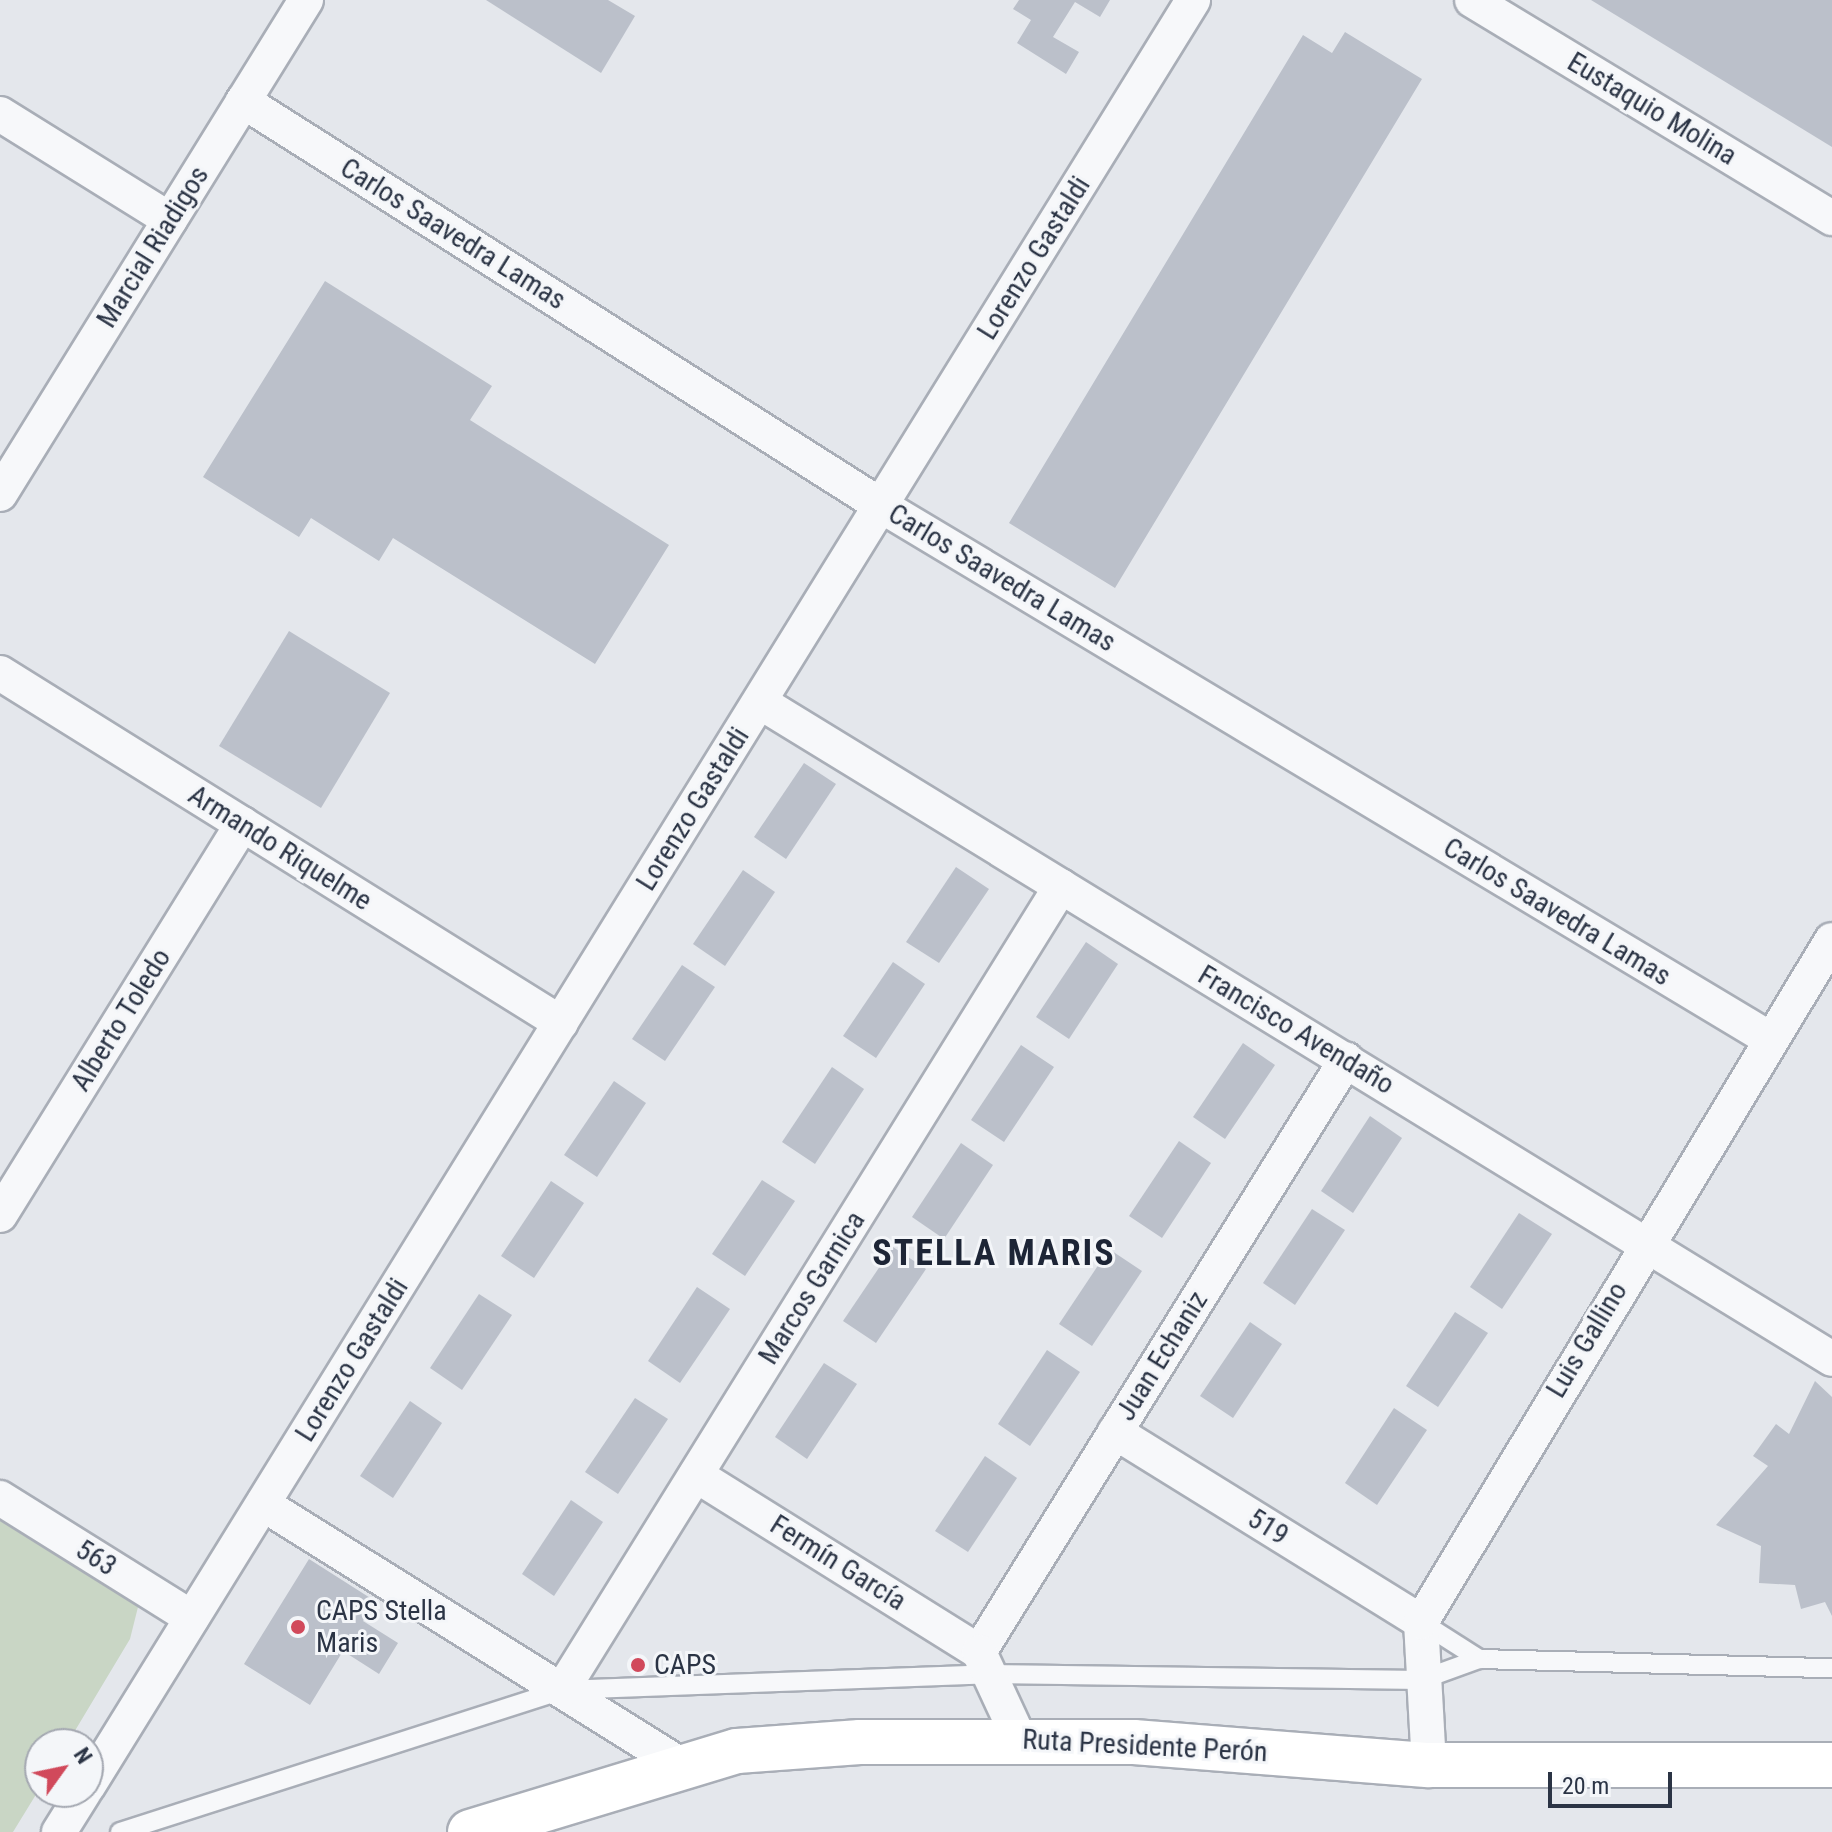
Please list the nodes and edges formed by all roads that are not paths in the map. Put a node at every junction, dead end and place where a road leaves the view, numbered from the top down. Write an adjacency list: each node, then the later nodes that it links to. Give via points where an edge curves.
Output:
1 (306, 0): 4 (street, Marcial Riadigos)
2 (1193, 0): 9 (street, Lorenzo Gastaldi)
3 (1472, 0): 6 (street, Eustaquio Molina)
4 (243, 101): 7 (street, Marcial Riadigos); 9 (street, Carlos Saavedra Lamas)
5 (0, 114): 7 (street)
6 (1832, 218)
7 (170, 220): 8 (street, Marcial Riadigos)
8 (0, 494)
9 (880, 505): 11 (street, Lorenzo Gastaldi); 16 (street, Carlos Saavedra Lamas)
10 (0, 673): 12 (street, Armando Riquelme)
11 (760, 702): 13 (street, Francisco Avendaño); 15 (street, Lorenzo Gastaldi)
12 (242, 824): 15 (street, Armando Riquelme); 18 (street, Alberto Toledo)
13 (1061, 886): 17 (street, Francisco Avendaño); 22 (street, Marcos Garnica)
14 (1832, 940): 16 (street, Luis Gallino)
15 (561, 1023): 24 (street, Lorenzo Gastaldi)
16 (1770, 1039): 19 (street, Luis Gallino)
17 (1346, 1060): 19 (street, Francisco Avendaño); 21 (street, Juan Echaniz)
18 (0, 1215)
19 (1645, 1241): 20 (street, Francisco Avendaño); 26 (street, Luis Gallino)
20 (1832, 1359)
21 (1115, 1432): 26 (street, 519); 28 (street, Juan Echaniz)
22 (696, 1475): 28 (street, Fermín García); 31 (street, Marcos Garnica)
23 (0, 1498): 25 (street, 563)
24 (263, 1504): 25 (street, Lorenzo Gastaldi); 31 (street)
25 (192, 1618): 33 (street, Lorenzo Gastaldi)
26 (1421, 1622): 27 (lane); 30 (street)
27 (1479, 1659): 29 (lane); 30 (lane)
28 (984, 1663): 30 (lane); 31 (lane); 32 (street)
29 (1832, 1668)
30 (1421, 1680): 34 (street)
31 (562, 1690): 36 (street); 39 (lane)
32 (1019, 1738): 34 (main road, Ruta Presidente Perón); 36 (main road, Ruta Presidente Perón, via 737,1751)
33 (104, 1760)
34 (1429, 1765): 35 (main road, Ruta Presidente Perón)
35 (1832, 1765)
36 (683, 1766): 40 (main road, Ruta Presidente Perón)
37 (74, 1808): 38 (street)
38 (59, 1832)
39 (120, 1832)
40 (470, 1832)

